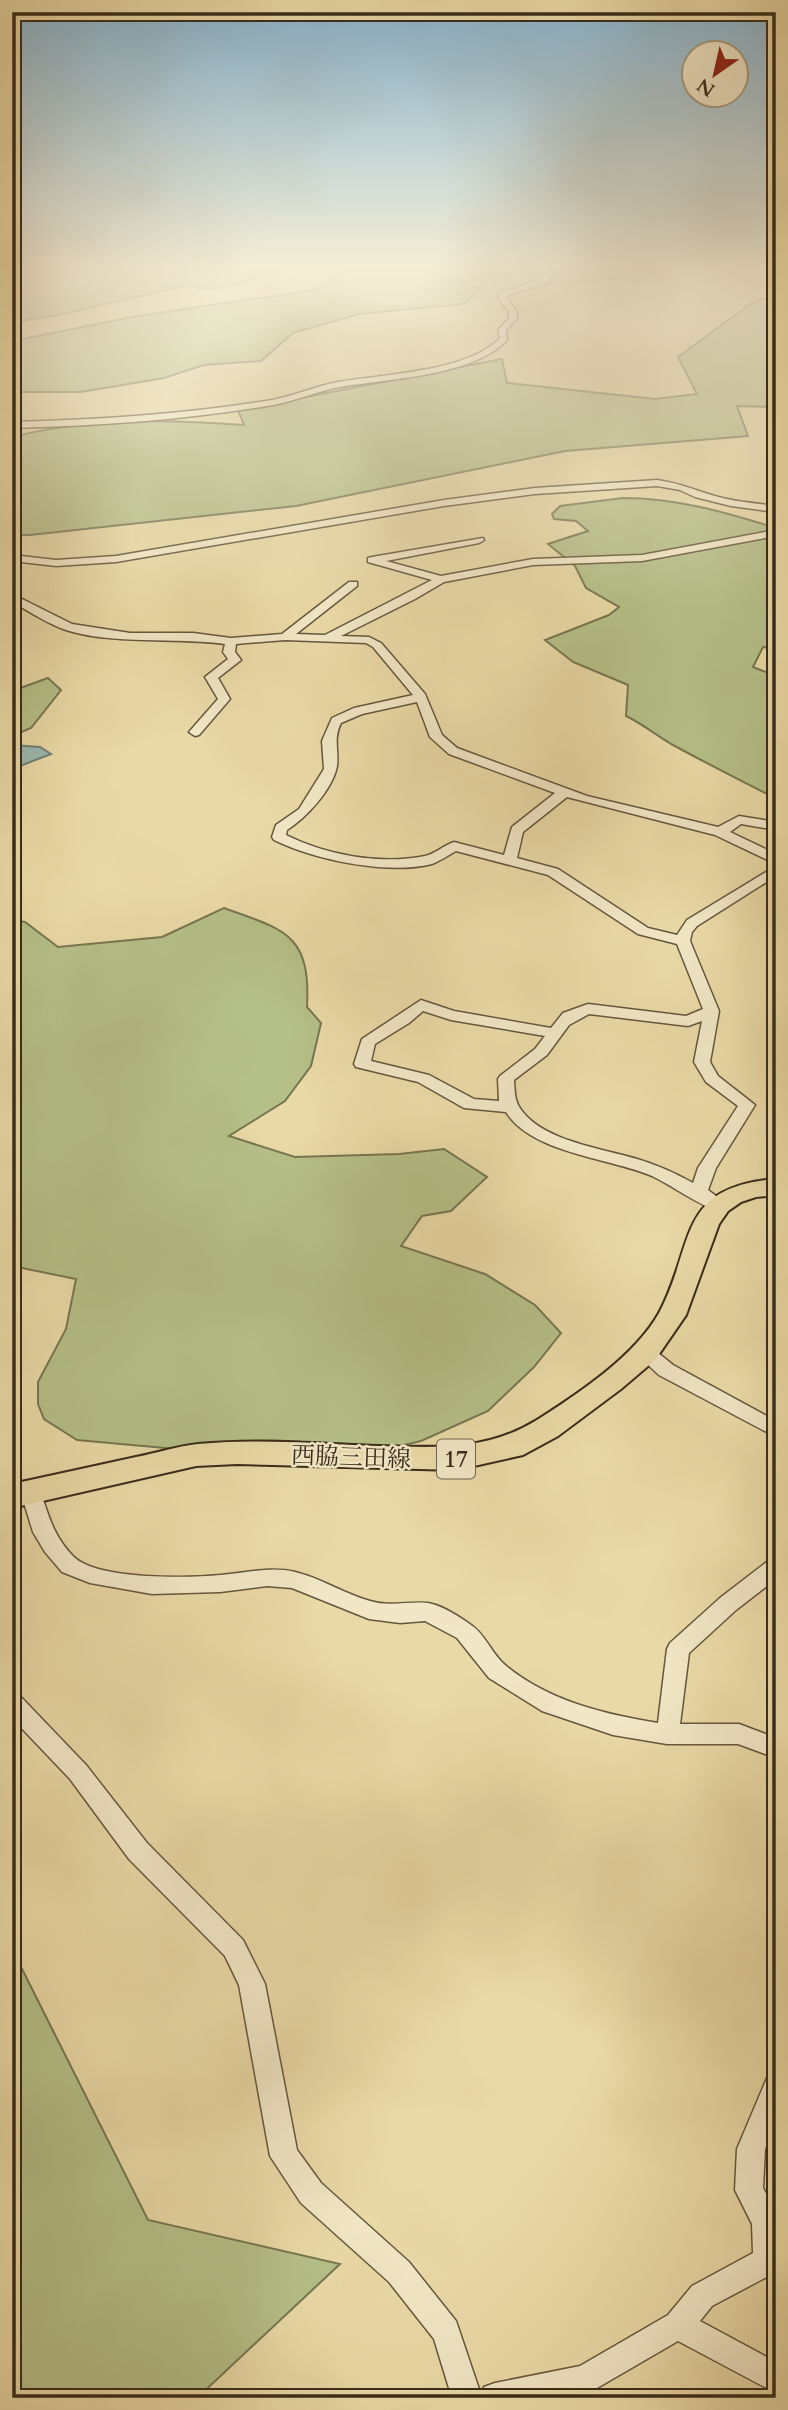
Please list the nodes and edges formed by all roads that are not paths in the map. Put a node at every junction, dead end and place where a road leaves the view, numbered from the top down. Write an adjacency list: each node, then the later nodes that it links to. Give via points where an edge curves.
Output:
1 (353, 382): 2 (street, via 265,403 103,423)
2 (12, 425)
3 (776, 509): 6 (street, via 740,505 657,483 444,503 116,559 56,563)
4 (776, 533): 7 (street, via 642,558 533,562)
5 (479, 540): 7 (street, via 372,560)
6 (12, 558)
7 (442, 579): 11 (street)
8 (353, 584): 10 (street)
9 (12, 597): 12 (street, via 69,627 142,637)
10 (285, 637): 11 (street); 12 (street)
11 (326, 638): 13 (street, via 369,640)
12 (231, 641): 14 (street, via 229,652 235,660 211,677 224,699)
13 (421, 697): 15 (street, via 443,745); 18 (street, via 358,711 336,721 326,743 329,773 303,812 281,828 279,837 305,850 343,859 430,860 454,846)
14 (195, 732)
15 (564, 793): 17 (street); 18 (street, via 517,830)
16 (776, 826): 17 (street, via 739,820)
17 (720, 832): 19 (street)
18 (510, 859): 21 (street, via 553,873 643,931)
19 (776, 860)
20 (776, 870): 21 (street, via 692,923)
21 (683, 940): 22 (street)
22 (711, 1011): 23 (street, via 688,1021 588,1009 573,1013); 26 (street, via 702,1062 712,1079 747,1105 707,1168)
23 (553, 1033): 24 (street, via 542,1051 506,1079); 24 (street, via 451,1015 421,1005 369,1041 362,1064 423,1078 470,1104)
24 (507, 1107): 26 (street, via 554,1141 648,1168)
25 (776, 1186): 26 (main road)
26 (708, 1199): 27 (main road, 西脇三田線 / 17, via 706,1223 672,1315)
27 (645, 1353): 28 (street, via 666,1370); 29 (main road, 西脇三田線 / 17, via 533,1437 485,1454 456,1459 196,1455)
28 (776, 1430)
29 (22, 1494): 32 (street, via 52,1546 70,1566 98,1577 152,1586 294,1580 369,1610 428,1612 465,1632 497,1671 550,1704 613,1725)
30 (776, 1567): 32 (street, via 678,1649)
31 (12, 1703): 37 (street, via 78,1772 138,1851 234,1948 252,1984 284,2156 310,2193 399,2272 446,2331)
32 (667, 1734): 33 (street, via 739,1734)
33 (776, 1748)
34 (776, 2087): 35 (street, via 751,2149 749,2190 766,2222 767,2261 702,2296)
35 (678, 2325): 36 (street); 38 (street, via 585,2380)
36 (776, 2378)
37 (467, 2398)
38 (495, 2398)

